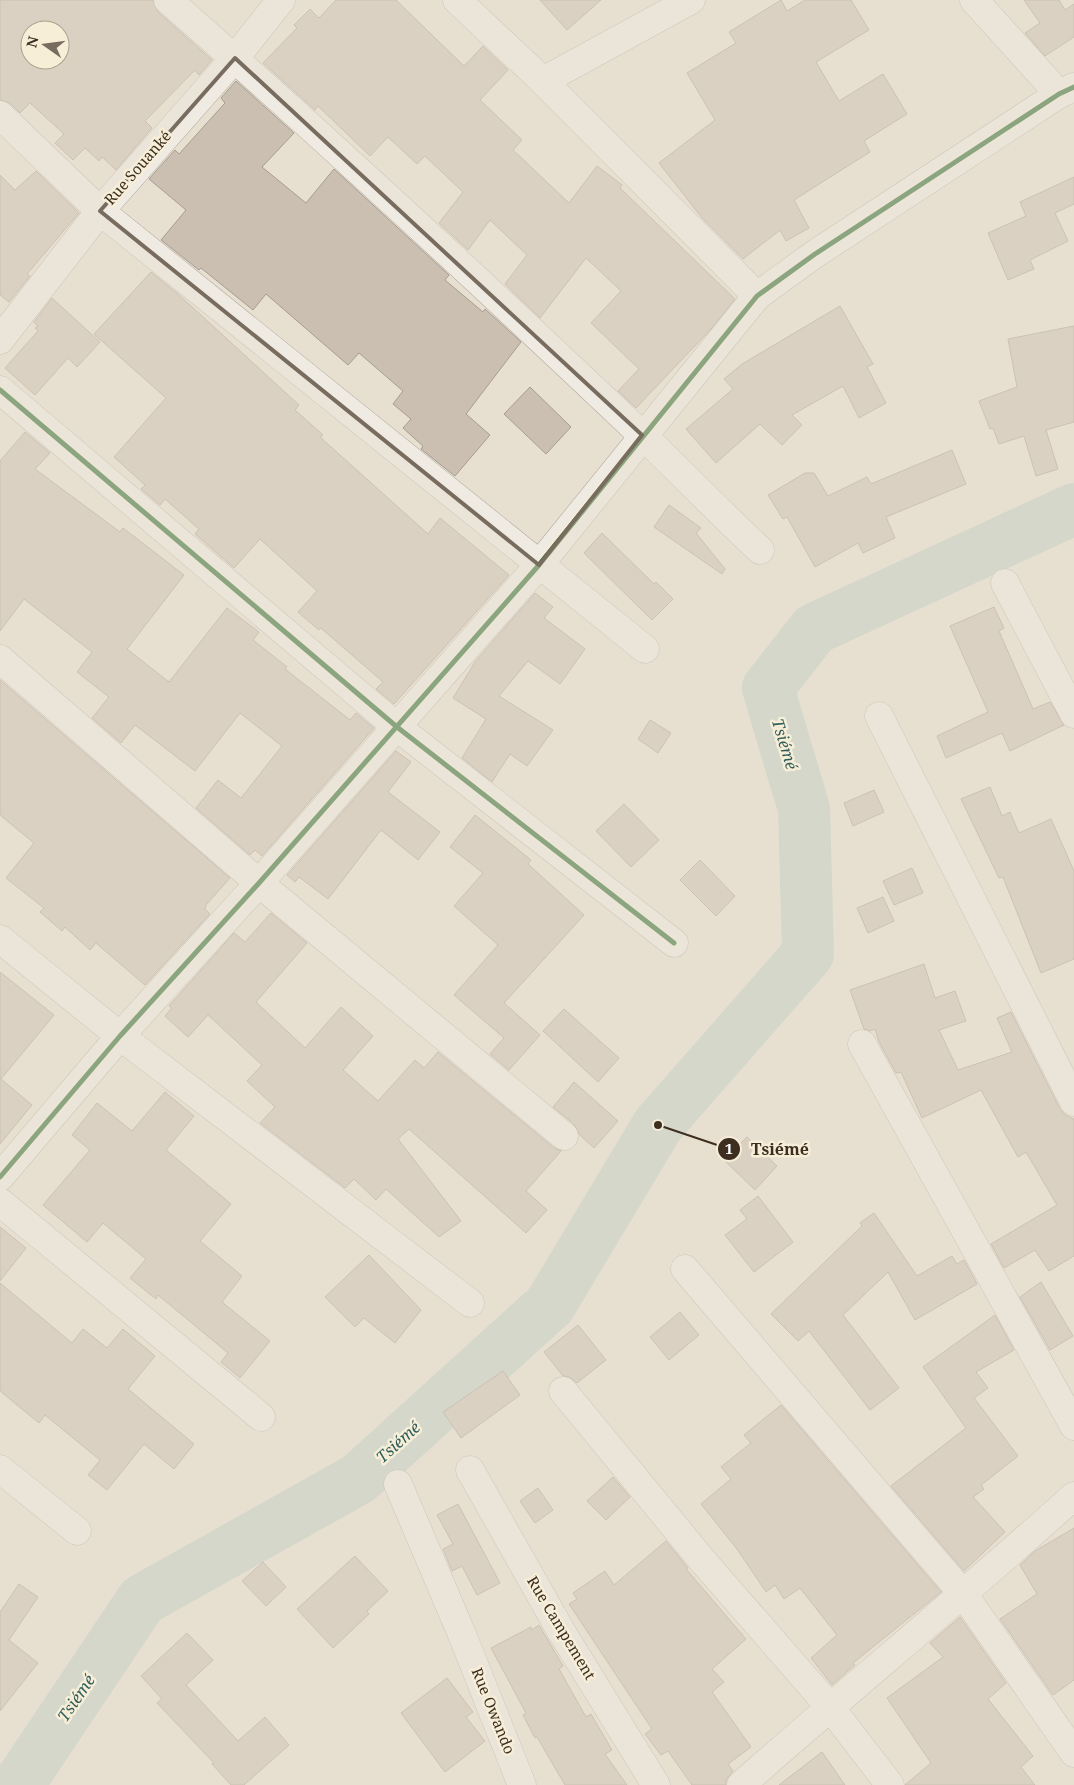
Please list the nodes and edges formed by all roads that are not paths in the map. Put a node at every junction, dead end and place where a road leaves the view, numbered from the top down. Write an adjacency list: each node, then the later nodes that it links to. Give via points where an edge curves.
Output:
1 (168, 0): 6 (street)
2 (281, 0): 6 (street, Rue Souanké)
3 (457, 0): 7 (street)
4 (691, 0): 7 (street)
5 (974, 0): 8 (street)
6 (235, 58): 10 (street, Rue Souanké); 14 (street)
7 (543, 81): 11 (street)
8 (1066, 91): 11 (street, via 815,254)
9 (0, 114): 10 (street)
10 (100, 211): 12 (street, Rue Souanké); 16 (street)
11 (757, 296): 14 (street)
12 (0, 340)
13 (0, 390): 22 (street)
14 (642, 435): 15 (street); 16 (street)
15 (760, 550)
16 (538, 566): 18 (street); 22 (street)
17 (1005, 583): 20 (street)
18 (645, 649)
19 (0, 659): 23 (street)
20 (1074, 714)
21 (879, 716): 28 (street)
22 (397, 726): 23 (street); 25 (street)
23 (259, 883): 26 (street); 29 (street)
24 (0, 939): 26 (street)
25 (674, 943)
26 (120, 1036): 30 (street); 33 (street)
27 (862, 1044): 36 (street)
28 (1074, 1102)
29 (564, 1136)
30 (0, 1176)
31 (0, 1202): 35 (street)
32 (685, 1268): 42 (street)
33 (470, 1303)
34 (563, 1391): 43 (street, via 702,1560)
35 (261, 1417)
36 (1074, 1426)
37 (0, 1468): 41 (street)
38 (470, 1470): 46 (street, Rue Campement, via 561,1630)
39 (398, 1484): 45 (street, Rue Owando)
40 (1074, 1496): 42 (street)
41 (77, 1531)
42 (964, 1595): 43 (street); 44 (street)
43 (830, 1706): 47 (street); 48 (street)
44 (1074, 1753)
45 (522, 1785)
46 (656, 1785)
47 (740, 1785)
48 (890, 1785)

